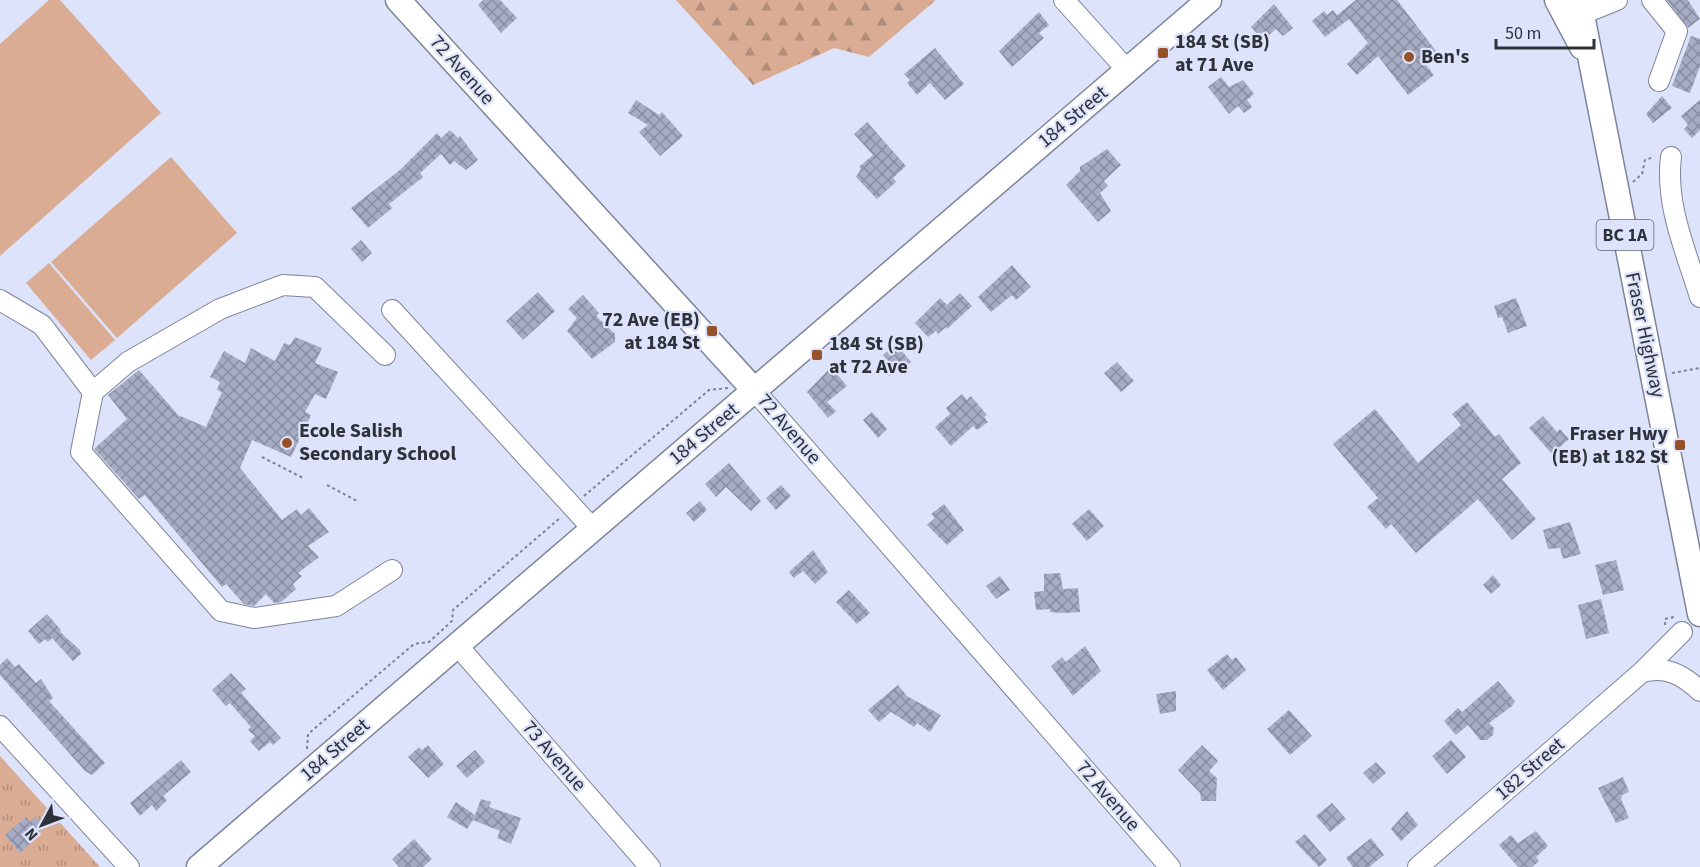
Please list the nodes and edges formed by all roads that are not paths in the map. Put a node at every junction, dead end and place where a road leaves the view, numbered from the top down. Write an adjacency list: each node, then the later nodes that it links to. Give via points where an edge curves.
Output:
1 (398, 0): 16 (main road, 72 Avenue)
2 (1064, 0): 9 (street)
3 (1209, 0): 9 (main road, 184 Street)
4 (1557, 0): 8 (main road, Fraser Highway)
5 (1617, 0): 7 (street)
6 (1652, 0): 10 (street, via 1677,31)
7 (1581, 7): 8 (main road, Fraser Highway / BC 1A)
8 (1588, 56): 19 (main road, Fraser Highway / BC 1A)
9 (1128, 71): 16 (main road, 184 Street)
10 (1659, 81)
11 (1671, 157): 12 (street, via 1670,198)
12 (1700, 297)
13 (0, 300): 17 (street, via 42,325)
14 (392, 310): 18 (street)
15 (384, 355): 17 (street, via 315,287 283,285 220,309 128,362)
16 (755, 391): 18 (main road, 184 Street); 30 (street, 72 Avenue)
17 (93, 392): 20 (street, via 81,452 221,611 254,618 336,606)
18 (593, 529): 23 (main road, 184 Street)
19 (1695, 560): 21 (main road, Fraser Highway / BC 1A)
20 (392, 570)
21 (1700, 614)
22 (1682, 632): 24 (street, 182 Street)
23 (457, 645): 28 (main road, 184 Street); 29 (street, 73 Avenue)
24 (1642, 672): 25 (street, via 1670,670); 31 (street, 182 Street)
25 (1700, 691)
26 (0, 726): 27 (street)
27 (129, 867)
28 (198, 867)
29 (650, 867)
30 (1170, 867)
31 (1418, 867)

